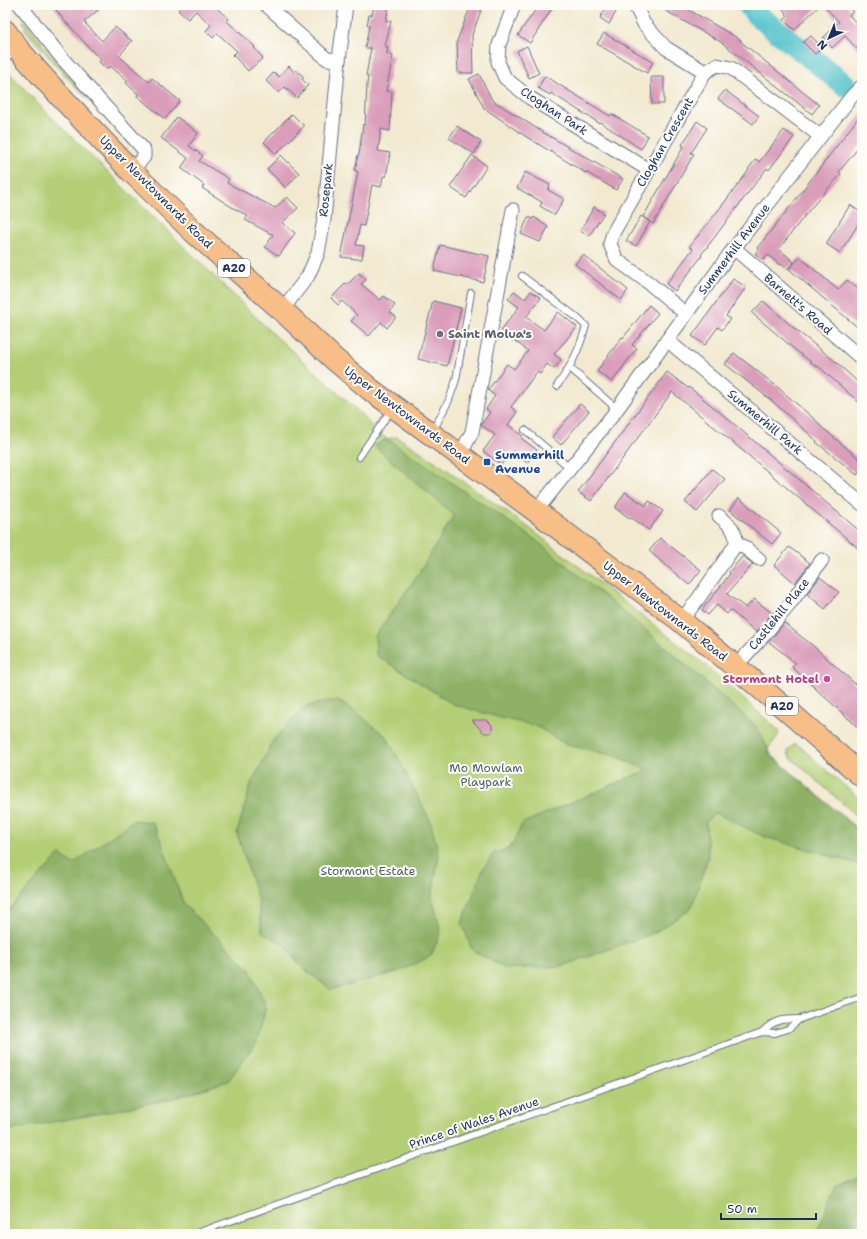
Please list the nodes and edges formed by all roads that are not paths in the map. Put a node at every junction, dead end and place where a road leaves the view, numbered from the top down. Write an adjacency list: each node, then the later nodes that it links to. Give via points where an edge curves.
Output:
1 (20, 5): 13 (street, via 61,57 144,150 144,157)
2 (266, 5): 8 (street, via 327,59)
3 (346, 5): 8 (street, Rosepark)
4 (514, 5): 12 (street, Cloghan Park, via 499,45 498,62 505,78 530,98)
5 (635, 5): 9 (street, via 644,24 666,48)
6 (5, 31): 7 (highway, Upper Newtownards Road / A20)
7 (12, 54): 13 (highway, Upper Newtownards Road / A20, via 49,84)
8 (339, 60): 18 (street, Rosepark, via 324,219 318,253 308,276)
9 (705, 72): 11 (street, via 717,65 731,68); 12 (street, Cloghan Crescent)
10 (862, 86): 11 (street, Summerhill Avenue)
11 (820, 136): 15 (street, Summerhill Avenue)
12 (648, 170): 19 (street, Cloghan Crescent, via 613,233 610,244 617,260)
13 (132, 171): 18 (highway, Upper Newtownards Road / A20, via 193,231)
14 (513, 210): 28 (street, via 472,432)
15 (734, 248): 19 (street, Summerhill Avenue); 21 (street, Barnett's Road)
16 (522, 276): 22 (lane, via 586,326)
17 (471, 293): 27 (lane, via 456,380)
18 (282, 310): 24 (highway, Upper Newtownards Road / A20, via 355,377)
19 (686, 314): 20 (street, Summerhill Avenue)
20 (667, 340): 25 (street, Summerhill Avenue); 31 (street, Summerhill Park)
21 (862, 359)
22 (570, 368): 23 (lane); 25 (lane)
23 (557, 386)
24 (394, 406): 27 (highway, Upper Newtownards Road / A20); 29 (lane)
25 (617, 408): 30 (street, Summerhill Avenue)
26 (525, 430): 30 (lane)
27 (432, 434): 28 (highway, Upper Newtownards Road / A20)
28 (460, 455): 32 (highway, Upper Newtownards Road / A20)
29 (359, 457)
30 (570, 468): 32 (street, Summerhill Avenue)
31 (862, 504)
32 (536, 511): 37 (highway, Upper Newtownards Road / A20)
33 (719, 516): 34 (street, via 728,523 736,536)
34 (736, 544): 35 (street, via 743,546); 37 (street)
35 (759, 559)
36 (822, 560): 38 (street, Castlehill Place, via 784,611)
37 (681, 621): 38 (highway, Upper Newtownards Road / A20)
38 (735, 666): 39 (highway, Upper Newtownards Road / A20)
39 (862, 776)
40 (862, 997): 41 (lane, Prince of Wales Avenue)
41 (800, 1019): 42 (lane, Prince of Wales Avenue, via 784,1019 770,1024); 42 (lane, Prince of Wales Avenue, via 788,1029 775,1033)
42 (762, 1032): 43 (lane, Prince of Wales Avenue)
43 (194, 1234)

